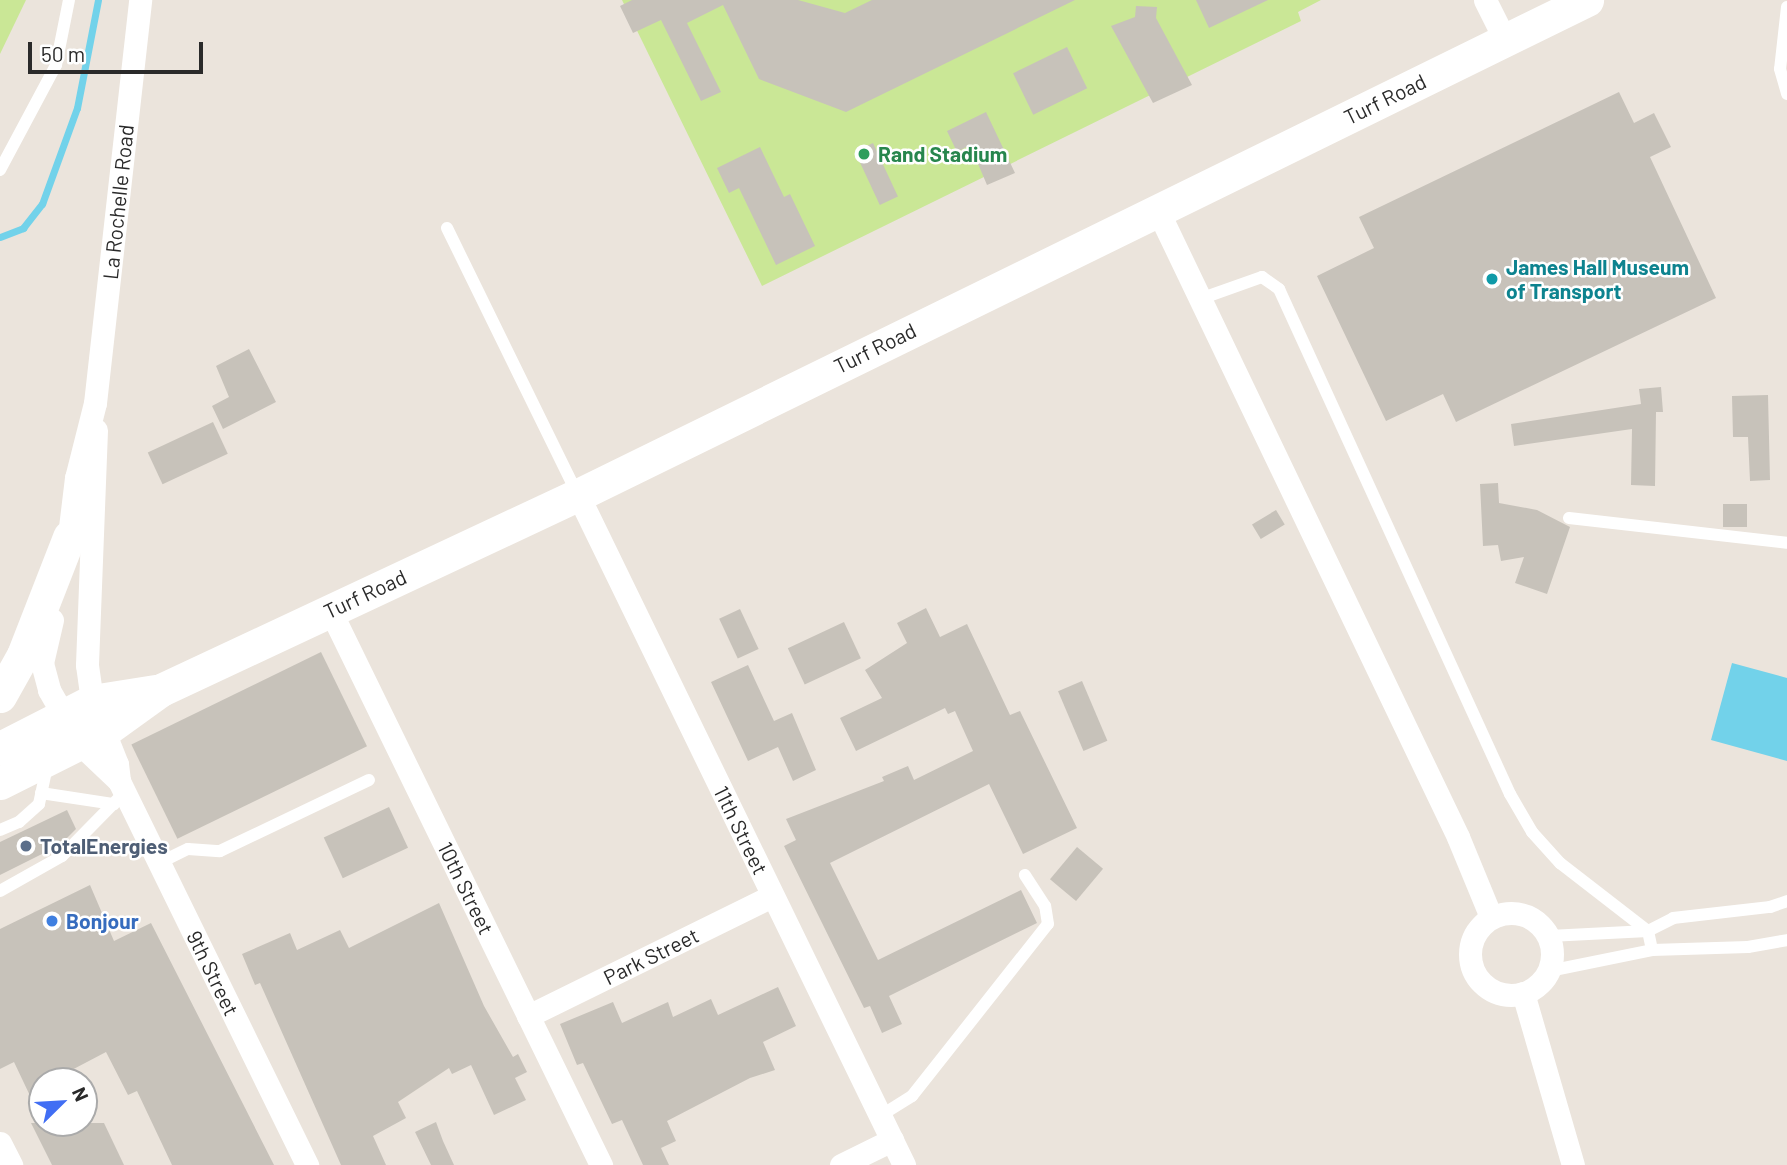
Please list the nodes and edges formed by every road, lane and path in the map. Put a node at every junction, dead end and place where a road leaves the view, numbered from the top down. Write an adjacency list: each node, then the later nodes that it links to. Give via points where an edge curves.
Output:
1 (69, 0): 8 (lane, via 56,65)
2 (140, 0): 12 (street, La Rochelle Road)
3 (1485, 0): 6 (street)
4 (1587, 0): 6 (main road, Turf Road)
5 (1787, 8): 7 (lane, via 1780,69)
6 (1505, 40): 9 (main road, Turf Road)
7 (1787, 94)
8 (0, 170)
9 (1158, 211): 11 (street); 13 (main road, Turf Road)
10 (447, 228): 13 (lane)
11 (1200, 299): 32 (street, via 1458,837); 33 (lane, via 1262,277 1279,289 1510,794 1532,832 1560,863)
12 (95, 403): 15 (street, La Rochelle Road, via 76,478); 19 (street, La Rochelle Road, via 98,468)
13 (578, 495): 17 (main road, Turf Road); 30 (street, 11th Street)
14 (1569, 518): 16 (lane)
15 (69, 537): 18 (main road, via 23,655); 19 (street, La Rochelle Road, via 42,663 44,678)
16 (1787, 543)
17 (330, 610): 19 (main road, Turf Road); 39 (street, 10th Street)
18 (0, 696)
19 (85, 723): 20 (main road, Turf Road); 21 (main road, Turf Road); 25 (street, 9th Street)
20 (0, 748)
21 (49, 758): 23 (main road, Turf Road); 24 (lane)
22 (369, 780): 27 (lane, via 220,851 188,849)
23 (0, 782)
24 (41, 793): 25 (lane); 26 (lane, via 39,804 19,822)
25 (119, 793): 27 (street, 9th Street); 29 (lane, via 62,856)
26 (0, 830)
27 (159, 863): 44 (street, 9th Street)
28 (1025, 874): 40 (lane, via 1045,906 1048,924 912,1096)
29 (0, 891)
30 (772, 896): 39 (street, Park Street); 40 (street, 11th Street)
31 (1787, 901): 33 (lane, via 1673,918)
32 (1491, 917): 34 (street, via 1524,914); 38 (street, via 1474,935 1470,947 1474,971 1480,981 1500,993)
33 (1648, 931): 34 (lane); 36 (lane)
34 (1549, 936): 37 (street)
35 (1787, 940): 36 (lane, via 1735,948)
36 (1652, 950): 37 (lane)
37 (1549, 971): 38 (street)
38 (1523, 993): 48 (street)
39 (528, 1016): 45 (street, 10th Street)
40 (880, 1116): 41 (street, 11th Street)
41 (892, 1140): 46 (street); 47 (street, 11th Street)
42 (0, 1143): 43 (street)
43 (11, 1165)
44 (307, 1165)
45 (601, 1165)
46 (841, 1165)
47 (904, 1165)
48 (1573, 1165)

